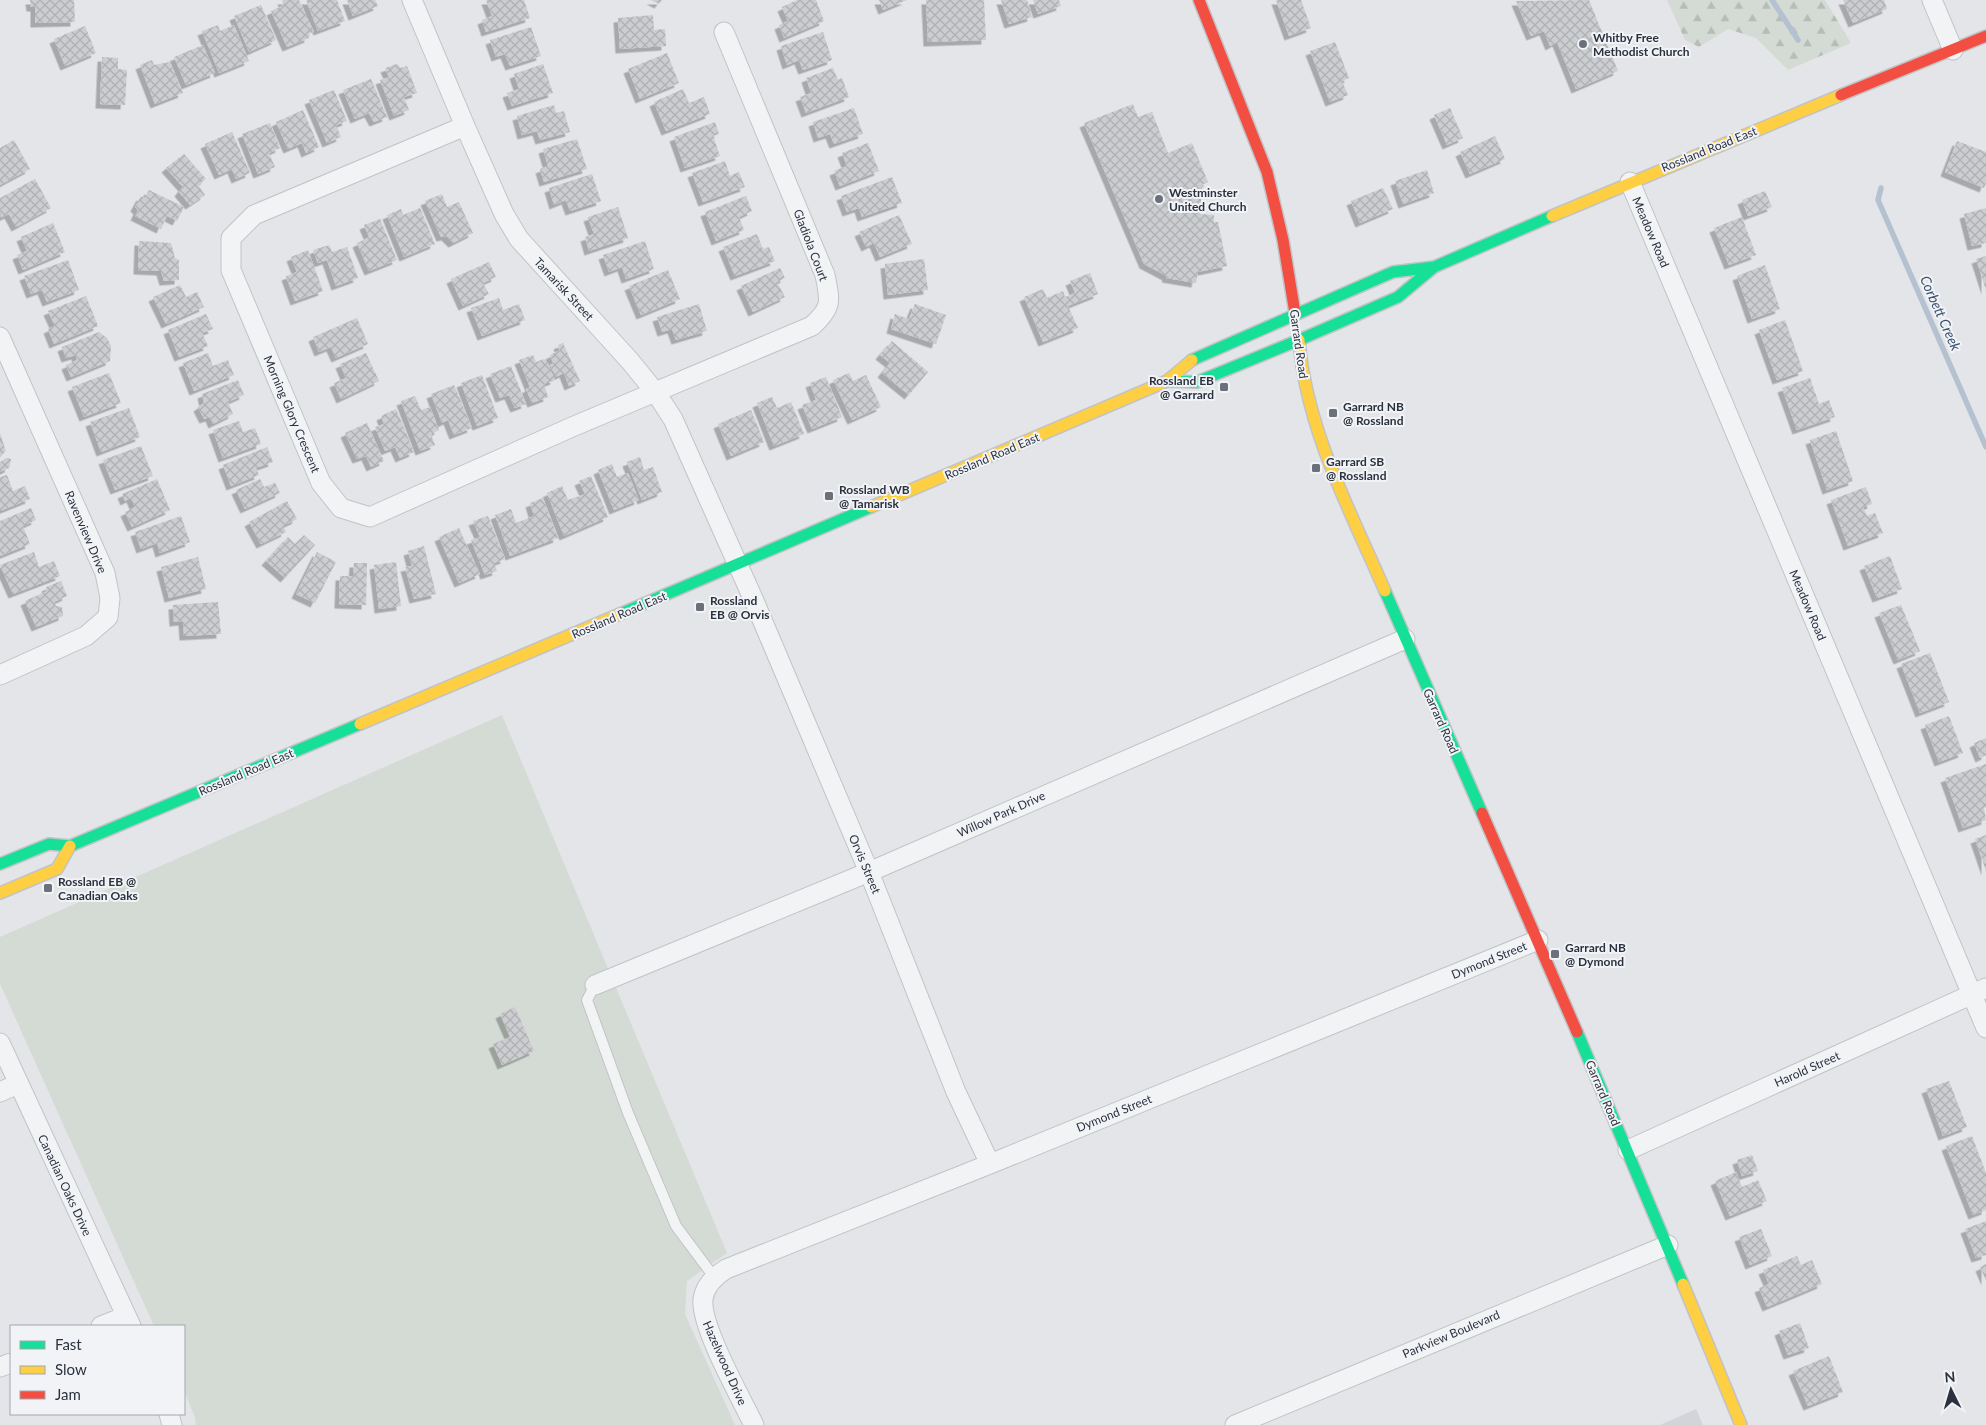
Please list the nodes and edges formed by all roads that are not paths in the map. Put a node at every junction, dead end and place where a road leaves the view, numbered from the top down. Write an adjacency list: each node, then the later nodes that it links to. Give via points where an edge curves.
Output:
1 (412, 0): 7 (street, Tamarisk Street)
2 (1199, 0): 10 (main road, Garrard Road, via 1267,172)
3 (1932, 0): 6 (street)
4 (724, 32): 14 (street, Gladiola Court, via 824,274 829,297 826,314 812,326)
5 (1986, 36): 6 (main road, Rossland Road East)
6 (1953, 50): 8 (main road, Rossland Road East)
7 (465, 126): 14 (street, Tamarisk Street, via 504,214 519,239); 14 (street, Morning Glory Crescent, via 254,215 231,238 231,270 321,483 341,508 370,517)
8 (1630, 182): 9 (main road, Rossland Road East); 24 (street, Meadow Road)
9 (1434, 267): 10 (main road, Rossland Road East, via 1392,272); 12 (main road, Rossland Road East, via 1398,297)
10 (1295, 313): 12 (street, Garrard Road); 13 (main road, Rossland Road East, via 1191,361)
11 (0, 337): 17 (street, Ravenview Drive, via 105,573 110,598 108,617 86,636)
12 (1299, 340): 13 (main road, Rossland Road East, via 1197,382); 16 (main road, Garrard Road, via 1302,372 1316,424)
13 (1167, 381): 15 (main road, Rossland Road East)
14 (656, 393): 15 (street, Tamarisk Street, via 672,419)
15 (738, 564): 18 (main road, Rossland Road East); 20 (street, Orvis Street)
16 (1405, 639): 20 (street, Willow Park Drive); 22 (main road, Garrard Road)
17 (0, 675)
18 (70, 846): 19 (main road, Rossland Road East, via 48,844); 21 (main road, via 57,869)
19 (0, 864)
20 (869, 872): 23 (street, Willow Park Drive); 30 (street, Orvis Street, via 956,1092)
21 (0, 893)
22 (1538, 940): 29 (main road, Garrard Road); 30 (street, Dymond Street)
23 (596, 985): 32 (lane, via 587,1000 628,1113 676,1226)
24 (1979, 992): 25 (street, Meadow Road); 29 (street, Harold Street)
25 (1986, 1028)
26 (0, 1043): 27 (street, Canadian Oaks Drive)
27 (18, 1084): 28 (street); 33 (street, Canadian Oaks Drive)
28 (0, 1092)
29 (1628, 1150): 31 (main road, Garrard Road)
30 (990, 1164): 32 (street, Dymond Street, via 726,1269)
31 (1668, 1245): 36 (street, Parkview Boulevard); 37 (main road, Garrard Road)
32 (714, 1277): 35 (street, Hazelwood Drive, via 703,1299 705,1318)
33 (129, 1321): 34 (street)
34 (106, 1325)
35 (754, 1425)
36 (1235, 1425)
37 (1741, 1425)

